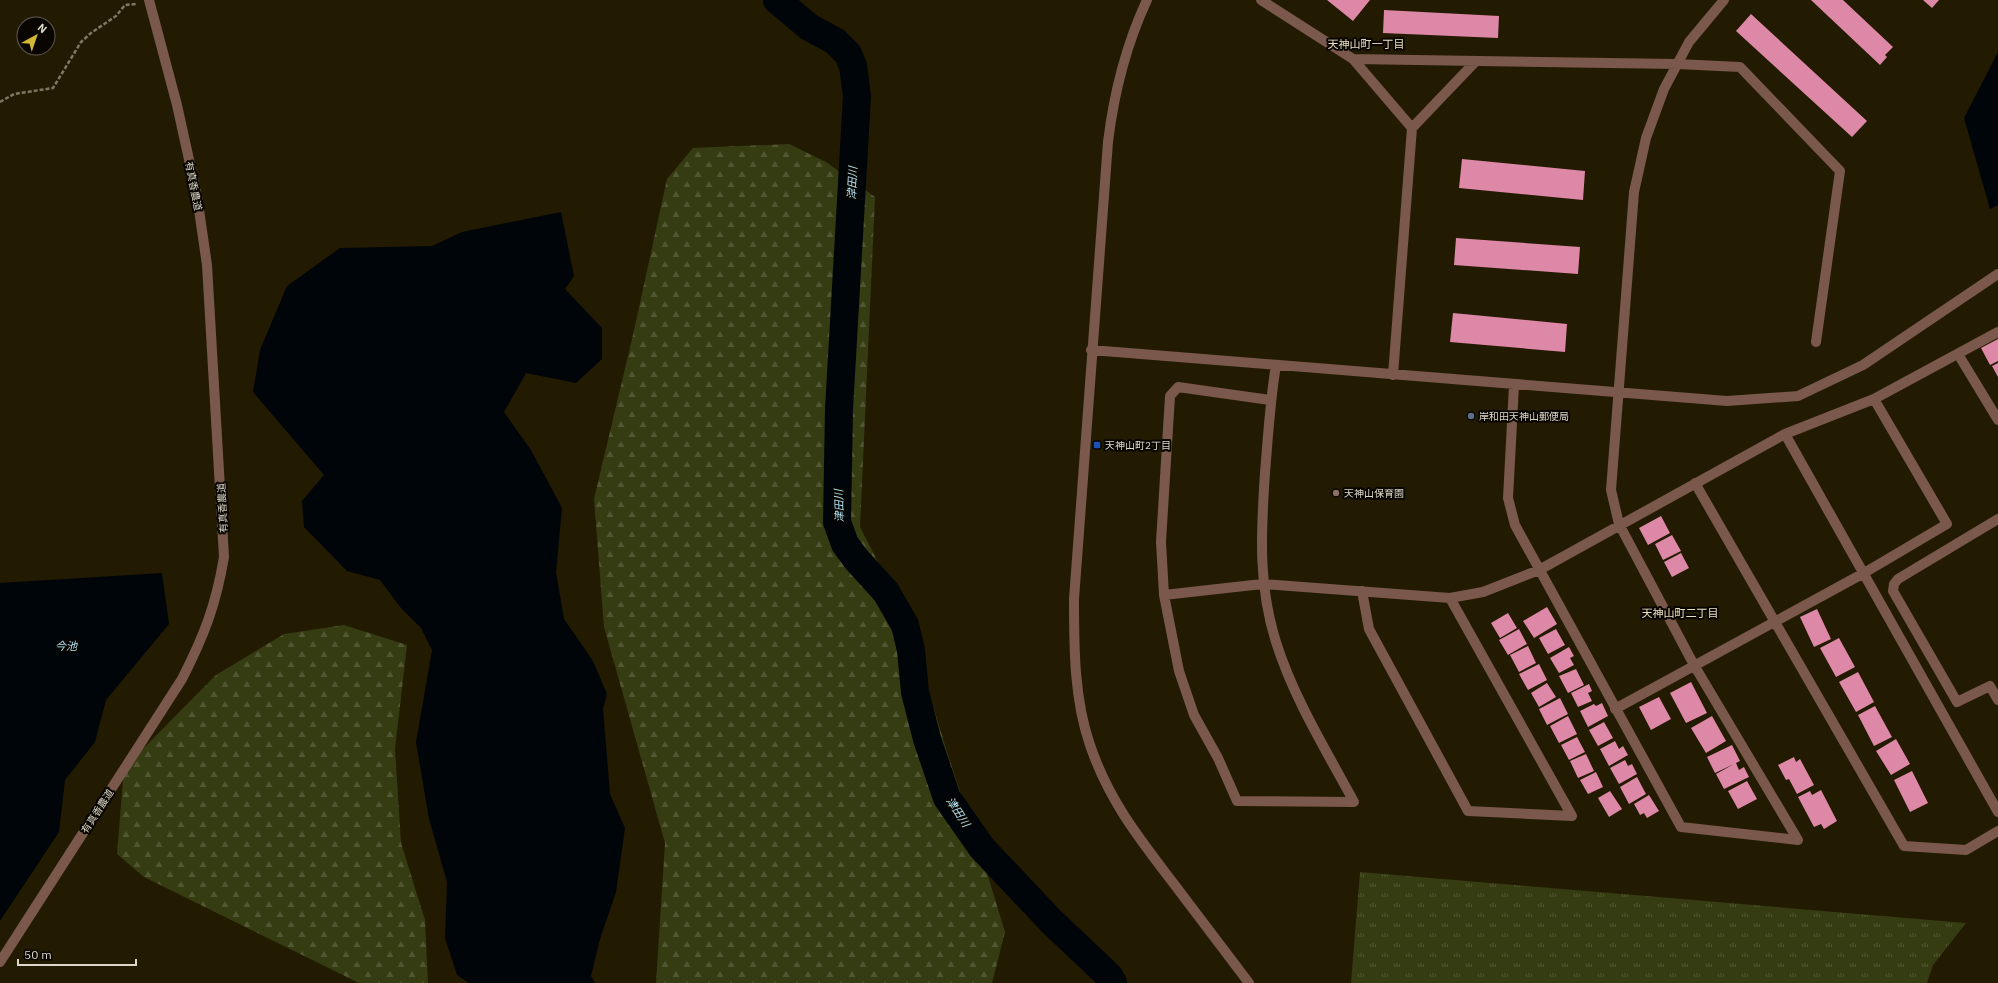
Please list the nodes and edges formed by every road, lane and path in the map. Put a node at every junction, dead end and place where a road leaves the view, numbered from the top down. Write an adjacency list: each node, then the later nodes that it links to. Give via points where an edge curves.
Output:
1 (1147, 0): 13 (street, via 1123,65 1111,112)
2 (1261, 0): 5 (street)
3 (1723, 0): 7 (street, via 1689,42)
4 (150, 2): 8 (path, via 125,5 116,16 91,33 81,42 53,88 14,94); 38 (street, 有真香農道, via 196,188 207,265 224,557 218,592 209,619 182,679)
5 (1353, 59): 6 (street); 9 (street)
6 (1476, 61): 7 (street); 9 (street)
7 (1677, 64): 12 (street, via 1740,67 1840,171); 18 (street, via 1664,89 1646,138 1634,192)
8 (0, 102)
9 (1412, 128): 16 (street)
10 (1998, 274): 18 (street, via 1863,365 1798,396 1727,401)
11 (1998, 332): 14 (street)
12 (1816, 342)
13 (1091, 350): 15 (street); 39 (street, via 1074,599 1074,651 1080,703 1089,744 1108,791 1132,830)
14 (1958, 354): 19 (street); 21 (street)
15 (1276, 365): 16 (street); 20 (street)
16 (1393, 375): 17 (street)
17 (1514, 385): 18 (street); 26 (street, via 1508,498 1516,524)
18 (1617, 393): 25 (street, via 1611,490)
19 (1874, 399): 22 (street); 27 (street, via 1946,524)
20 (1270, 400): 28 (street, via 1262,525); 30 (street, via 1178,387 1170,396 1161,542)
21 (1998, 420)
22 (1785, 434): 23 (street); 27 (street)
23 (1695, 483): 25 (street); 32 (street)
24 (1998, 518): 34 (street, via 1898,579 1893,591 1957,702 1990,686)
25 (1619, 524): 26 (street); 33 (street)
26 (1539, 570): 31 (street, via 1483,592); 35 (street)
27 (1864, 573): 32 (street); 36 (street)
28 (1262, 584): 29 (street); 30 (street); 30 (street, via 1275,641 1295,694 1354,802 1237,801 1218,758 1194,715 1179,671)
29 (1362, 591): 31 (street); 31 (street, via 1369,629 1468,811 1572,816)
30 (1164, 595)
31 (1450, 598)
32 (1775, 621): 33 (street); 37 (street, via 1904,846 1966,850)
33 (1694, 665): 35 (street); 35 (street, via 1798,840 1681,827)
34 (1998, 700)
35 (1616, 708)
36 (1998, 812)
37 (1998, 831)
38 (0, 962)
39 (1249, 983)

